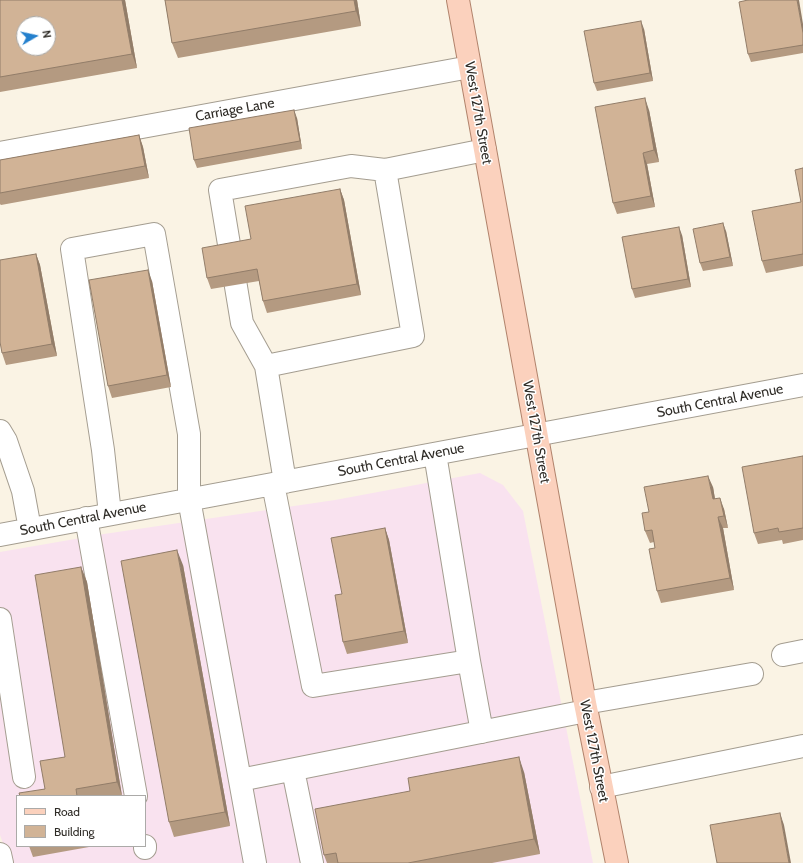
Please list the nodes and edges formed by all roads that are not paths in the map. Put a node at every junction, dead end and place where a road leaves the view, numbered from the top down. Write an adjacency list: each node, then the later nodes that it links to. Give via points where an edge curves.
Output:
1 (458, 0): 2 (main road, West 127th Street)
2 (470, 67): 3 (main road, West 127th Street); 4 (street, Carriage Lane)
3 (485, 150): 5 (street); 9 (main road, West 127th Street)
4 (0, 153)
5 (385, 170): 6 (street, via 413,336); 6 (street, via 350,166 220,190 242,323)
6 (266, 366): 11 (street)
7 (803, 385): 9 (street, South Central Avenue)
8 (0, 431): 15 (street, via 6,441 23,491)
9 (536, 435): 10 (street, South Central Avenue); 20 (main road, West 127th Street)
10 (435, 454): 11 (street, South Central Avenue); 18 (street)
11 (279, 483): 12 (street, South Central Avenue); 18 (street, via 313,686)
12 (189, 499): 13 (street, South Central Avenue); 13 (street, via 189,434 154,234 72,249 103,450); 25 (street)
13 (110, 514): 14 (street, South Central Avenue)
14 (86, 518): 15 (street, South Central Avenue); 27 (street)
15 (30, 529): 16 (street, South Central Avenue)
16 (0, 535)
17 (0, 619): 24 (street)
18 (469, 660): 21 (street)
19 (752, 674): 20 (street)
20 (586, 707): 21 (street); 26 (main road, West 127th Street)
21 (482, 732): 23 (street)
22 (803, 746): 26 (street)
23 (293, 770): 25 (street); 31 (street)
24 (24, 777)
25 (240, 780): 30 (street)
26 (601, 787): 32 (main road, West 127th Street)
27 (136, 795)
28 (0, 854): 29 (street)
29 (2, 863)
30 (255, 863)
31 (312, 863)
32 (617, 863)

